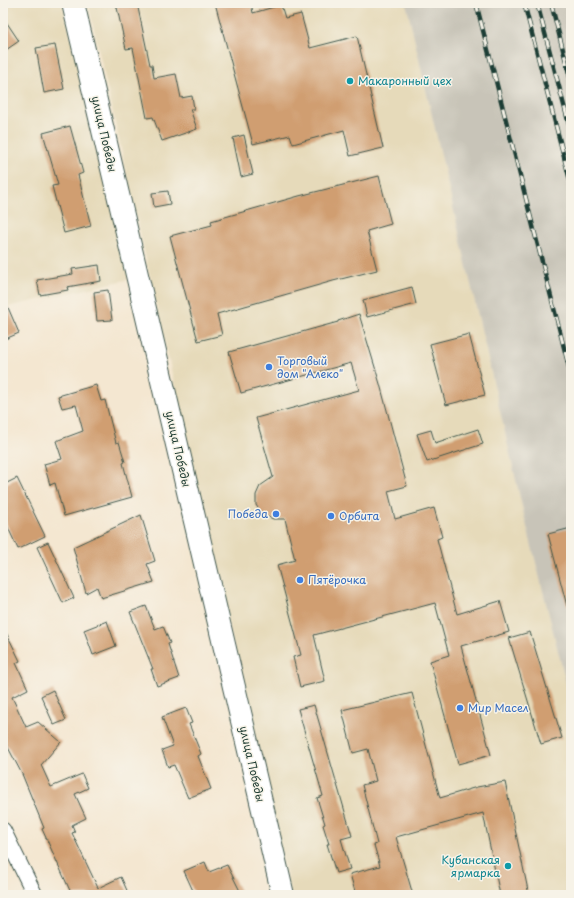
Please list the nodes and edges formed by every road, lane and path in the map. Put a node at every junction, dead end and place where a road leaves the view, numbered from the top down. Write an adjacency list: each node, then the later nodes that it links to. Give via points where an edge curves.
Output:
1 (73, 3): 4 (street, улица Победы)
2 (3, 830): 3 (street)
3 (35, 895)
4 (283, 895)

